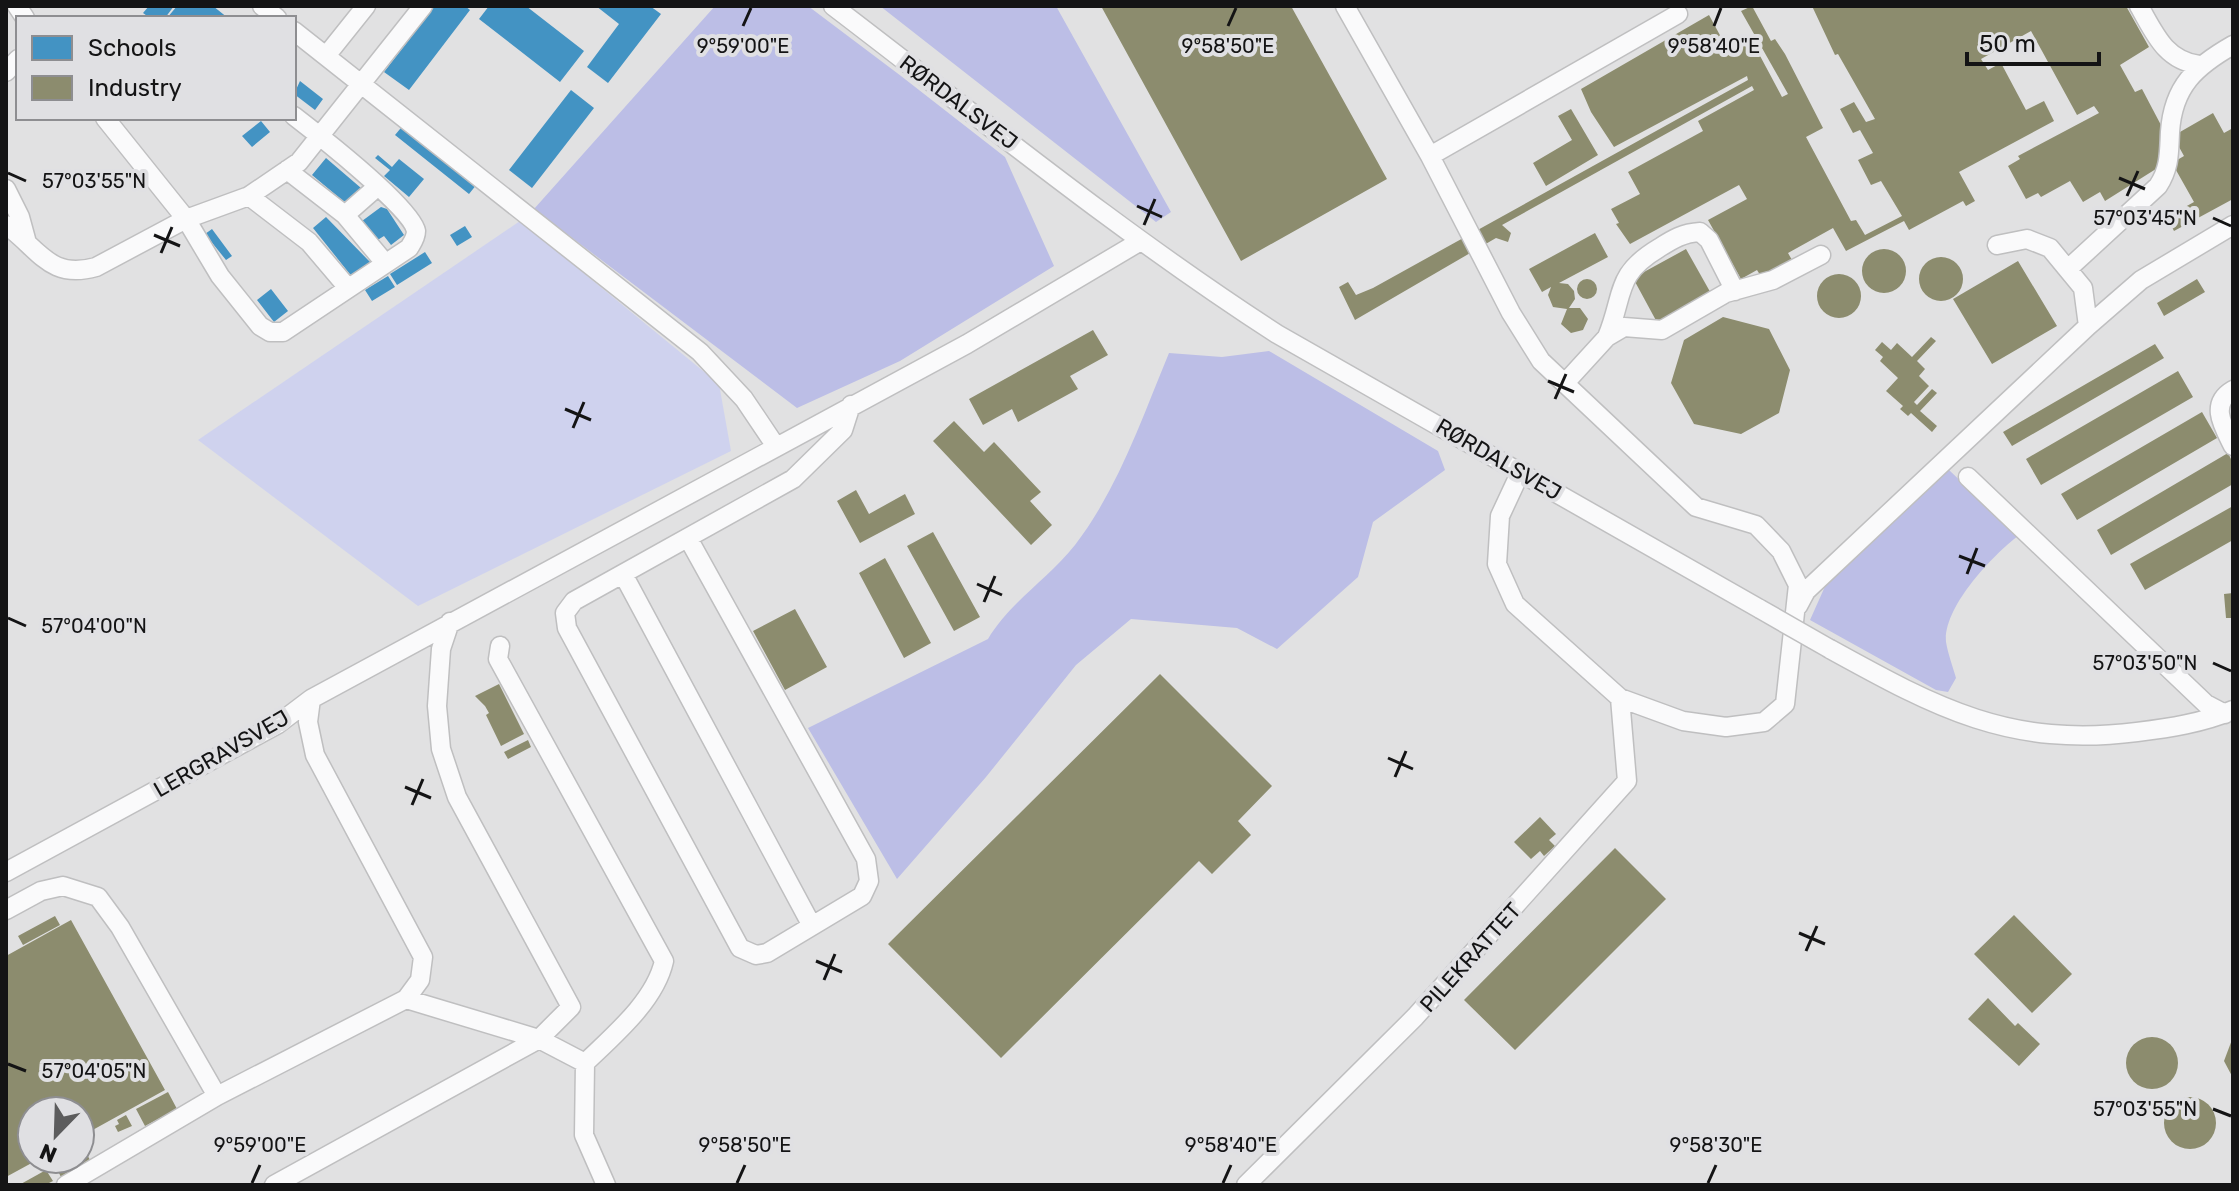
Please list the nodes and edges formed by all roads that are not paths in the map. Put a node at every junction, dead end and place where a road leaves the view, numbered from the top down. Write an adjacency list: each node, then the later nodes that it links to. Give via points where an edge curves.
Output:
1 (366, 6): 9 (street)
2 (423, 6): 11 (street)
3 (833, 6): 25 (street, RØRDALSVEJ)
4 (1345, 6): 15 (street)
5 (2139, 6): 10 (street, via 2163,48 2184,63)
6 (1678, 14): 15 (street)
7 (296, 33): 9 (street)
8 (2233, 45): 10 (street)
9 (326, 56): 11 (street)
10 (2199, 65): 29 (street, via 2175,109 2167,173)
11 (362, 84): 14 (street); 37 (street, via 700,352 744,399)
12 (296, 118): 14 (street)
13 (107, 120): 21 (street)
14 (320, 136): 16 (street); 17 (street)
15 (1430, 156): 34 (street, via 1511,313 1541,361)
16 (287, 170): 19 (street); 20 (street)
17 (378, 186): 20 (street); 28 (street, via 416,229 409,248)
18 (6, 189): 24 (street)
19 (249, 196): 21 (street); 30 (street, via 309,242)
20 (345, 215): 28 (street)
21 (186, 219): 24 (street, via 80,271 50,264); 30 (street, via 220,276 270,332 283,332)
22 (6, 225): 24 (street)
23 (2233, 225): 32 (street, via 2141,280)
24 (26, 239)
25 (1139, 242): 36 (street, via 967,344); 39 (street, RØRDALSVEJ, via 1277,334)
26 (1997, 245): 29 (street, via 2027,239 2050,248)
27 (1821, 255): 31 (street, via 1773,280)
28 (385, 263): 30 (street)
29 (2069, 268): 32 (street, via 2083,288)
30 (348, 288)
31 (1735, 291): 33 (street, via 1662,330 1624,327); 33 (street, via 1709,240 1700,232 1684,233 1634,263)
32 (2088, 326): 43 (street, via 1806,591)
33 (1607, 337): 34 (street)
34 (1565, 383): 43 (street, via 1696,507 1756,525 1781,551 1798,585)
35 (2233, 390): 38 (street, via 2218,409)
36 (851, 405): 37 (street); 41 (street, via 843,430 809,467)
37 (775, 445): 44 (street)
38 (2233, 446)
39 (1521, 471): 46 (street, via 1500,516 1497,564 1515,604); 48 (street, RØRDALSVEJ, bridge, via 1830,649 1953,713 2044,735 2110,736)
40 (1968, 477): 48 (street, via 2206,704)
41 (688, 538): 42 (street); 51 (street, via 866,859 869,881 862,896)
42 (623, 574): 51 (street); 51 (street, via 574,601 565,613 567,628 740,948 767,953)
43 (1795, 609): 46 (street, via 1785,704 1764,722 1726,727 1683,721)
44 (450, 622): 47 (street); 53 (street, via 440,663 441,749 457,797 571,1007)
45 (500, 646): 54 (street, via 498,659 664,961 660,979)
46 (1620, 698): 59 (street, PILEKRATTET, via 1627,781 1415,1017)
47 (311, 699): 49 (street, LERGRAVSVEJ, via 278,724); 52 (street, LERGRAVSVEJ, via 308,722 315,755 423,957 420,980)
48 (2229, 712)
49 (6, 872)
50 (6, 910): 55 (street, via 63,886 98,897)
51 (812, 926)
52 (406, 999): 53 (street); 55 (street)
53 (539, 1039): 54 (street); 57 (street)
54 (585, 1063): 58 (street, via 584,1135)
55 (217, 1096): 56 (street)
56 (66, 1185)
57 (274, 1185)
58 (606, 1185)
59 (1246, 1185)

